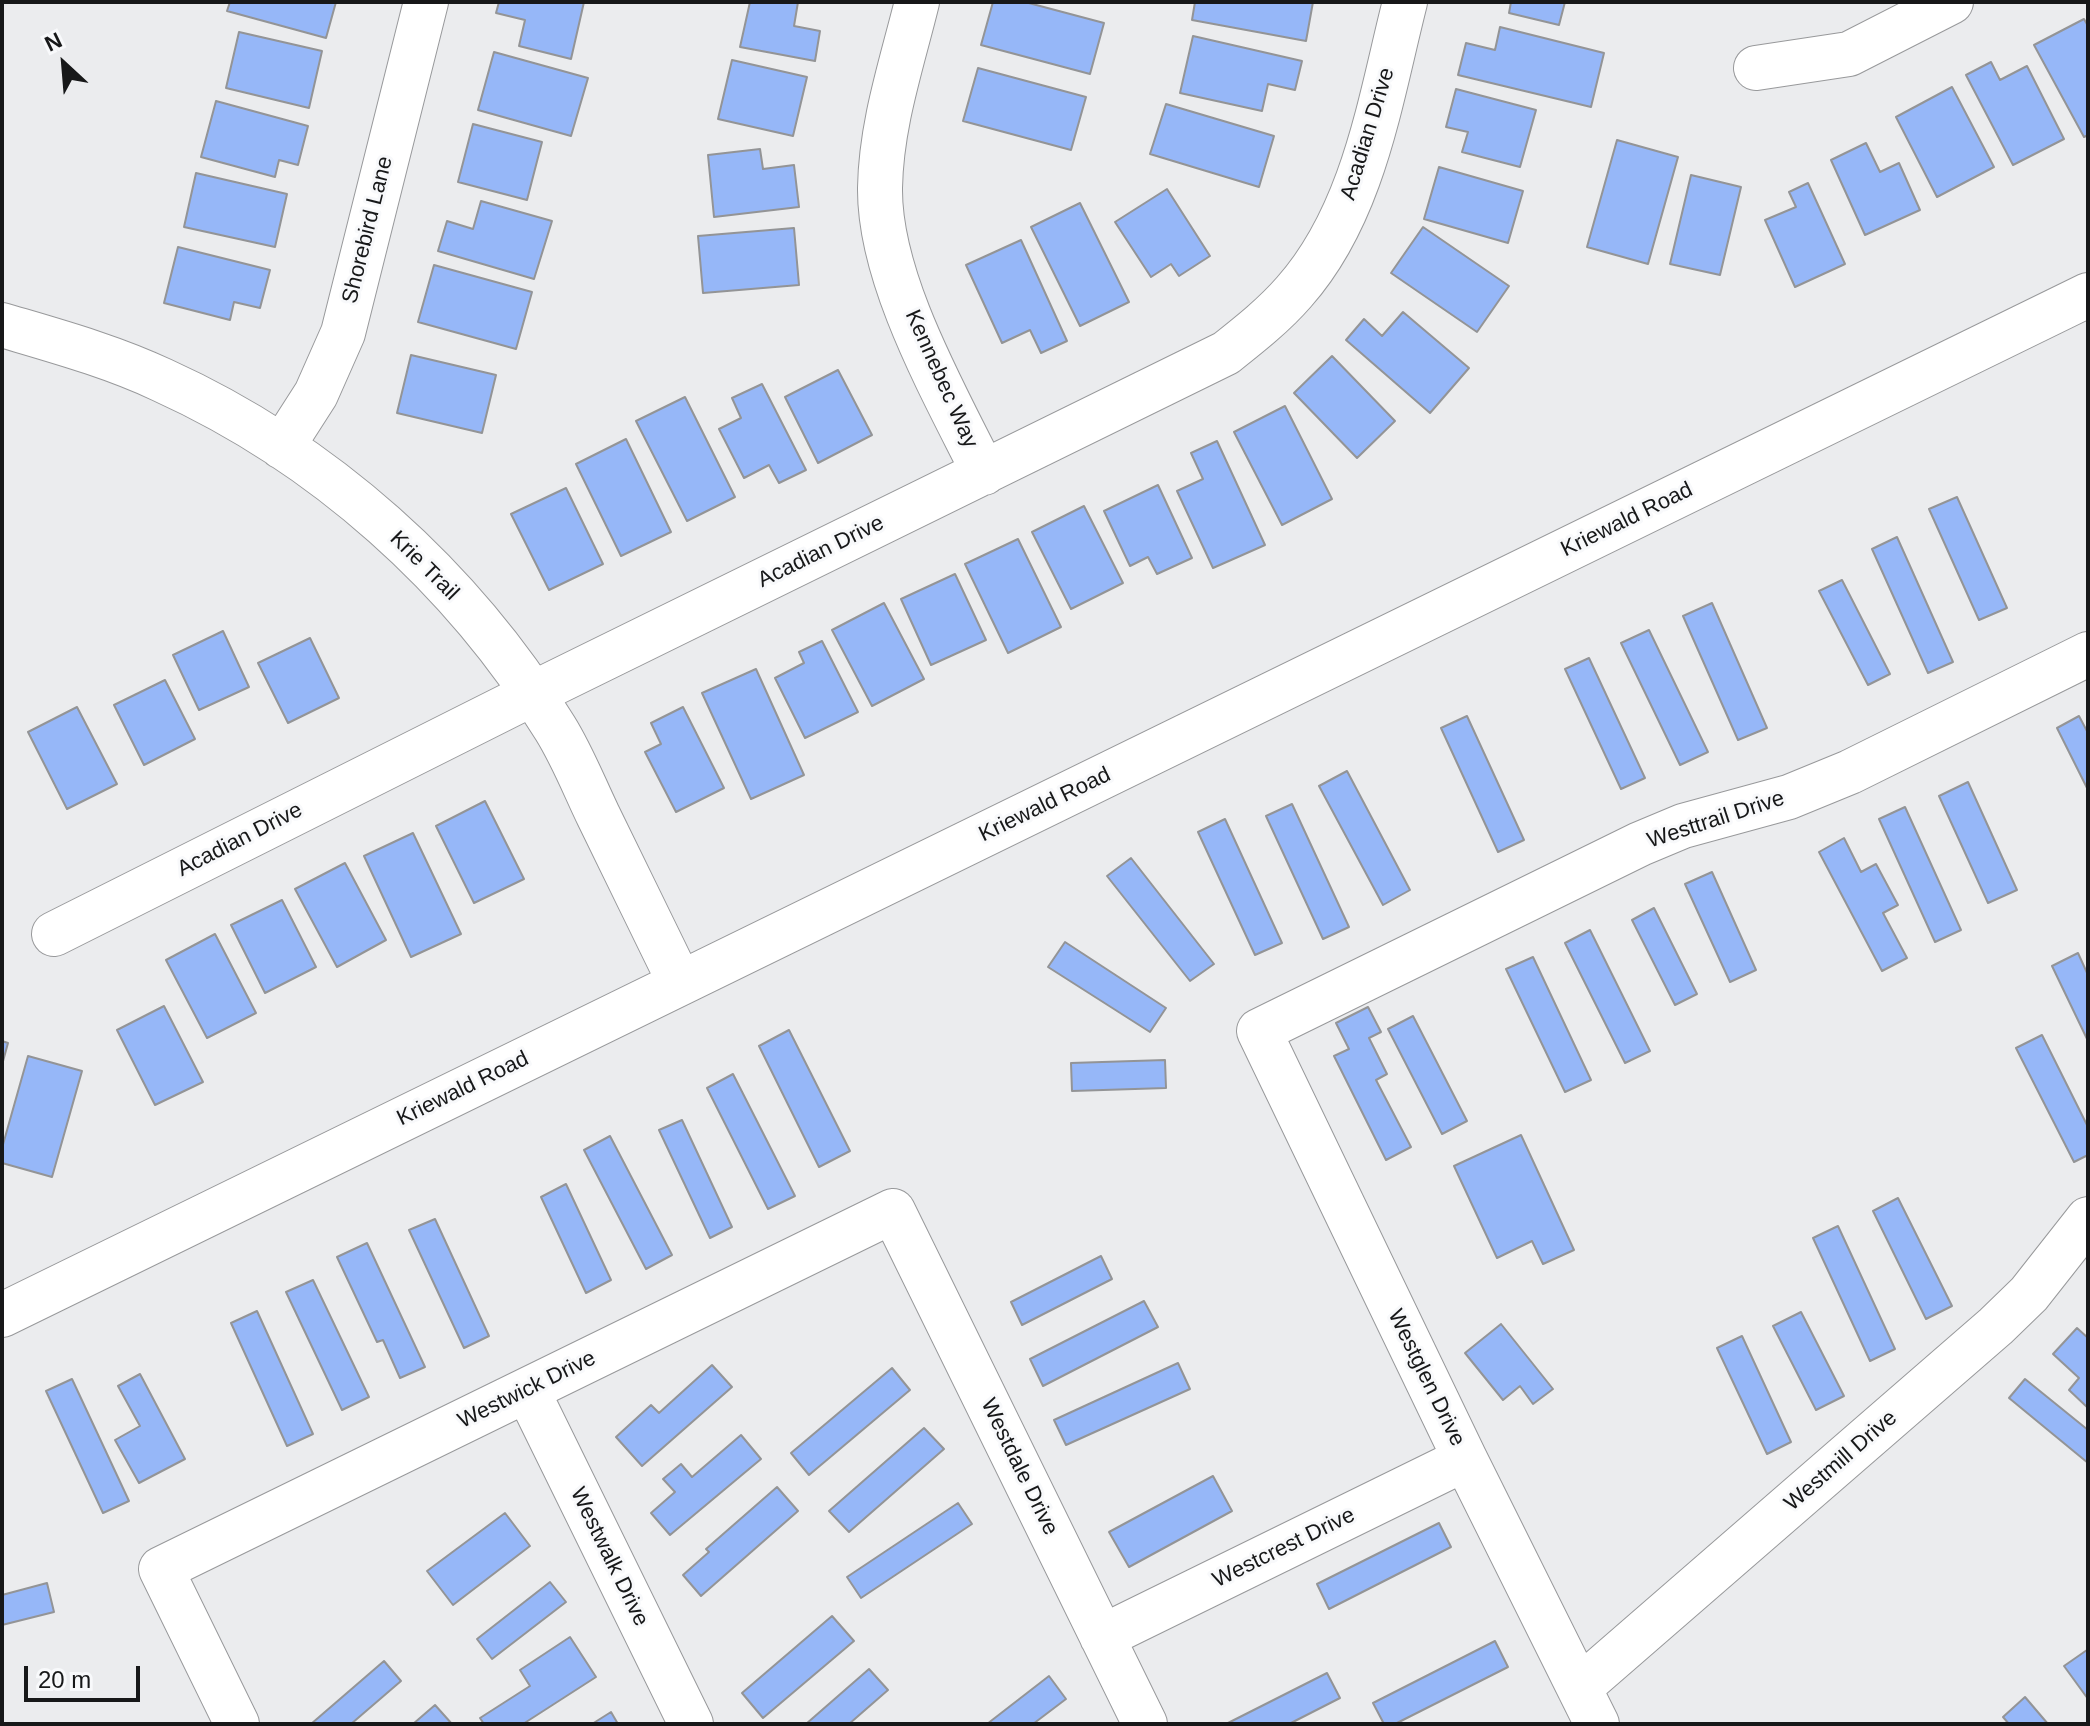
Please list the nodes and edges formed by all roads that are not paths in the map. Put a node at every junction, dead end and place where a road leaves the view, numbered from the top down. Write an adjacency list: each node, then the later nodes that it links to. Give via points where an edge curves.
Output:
1 (426, 2): 8 (street, Shorebird Lane, via 343,333 316,394)
2 (917, 2): 9 (street, Kennebec Way, via 885,128 880,190 887,243 917,336)
3 (1405, 2): 9 (street, Acadian Drive, via 1352,198 1296,290 1226,353)
4 (1951, 2): 5 (street, via 1849,54)
5 (1756, 68)
6 (2088, 295): 13 (street, Kriewald Road)
7 (2, 325): 8 (street, Krie Trail, via 162,380)
8 (282, 447): 11 (street, Krie Trail, via 352,496 440,579)
9 (984, 473): 11 (street, Acadian Drive)
10 (2088, 654): 14 (street, Westtrail Drive, via 1850,772 1640,844)
11 (532, 694): 12 (street, Acadian Drive); 13 (street, Krie Trail, via 556,730)
12 (54, 934)
13 (680, 983): 17 (street, Kriewald Road)
14 (1259, 1031): 19 (street, Westglen Drive)
15 (893, 1211): 18 (street, Westwick Drive); 20 (street, Westdale Drive)
16 (2088, 1219): 21 (street, Westmill Drive, via 2029,1294)
17 (2, 1315)
18 (527, 1390): 22 (street, Westwick Drive, via 161,1569); 23 (street, Westwalk Drive)
19 (1465, 1459): 20 (street, Westcrest Drive); 21 (street, Westglen Drive)
20 (1102, 1637): 24 (street, Westdale Drive)
21 (1588, 1706)
22 (237, 1724)
23 (691, 1724)
24 (1145, 1724)

